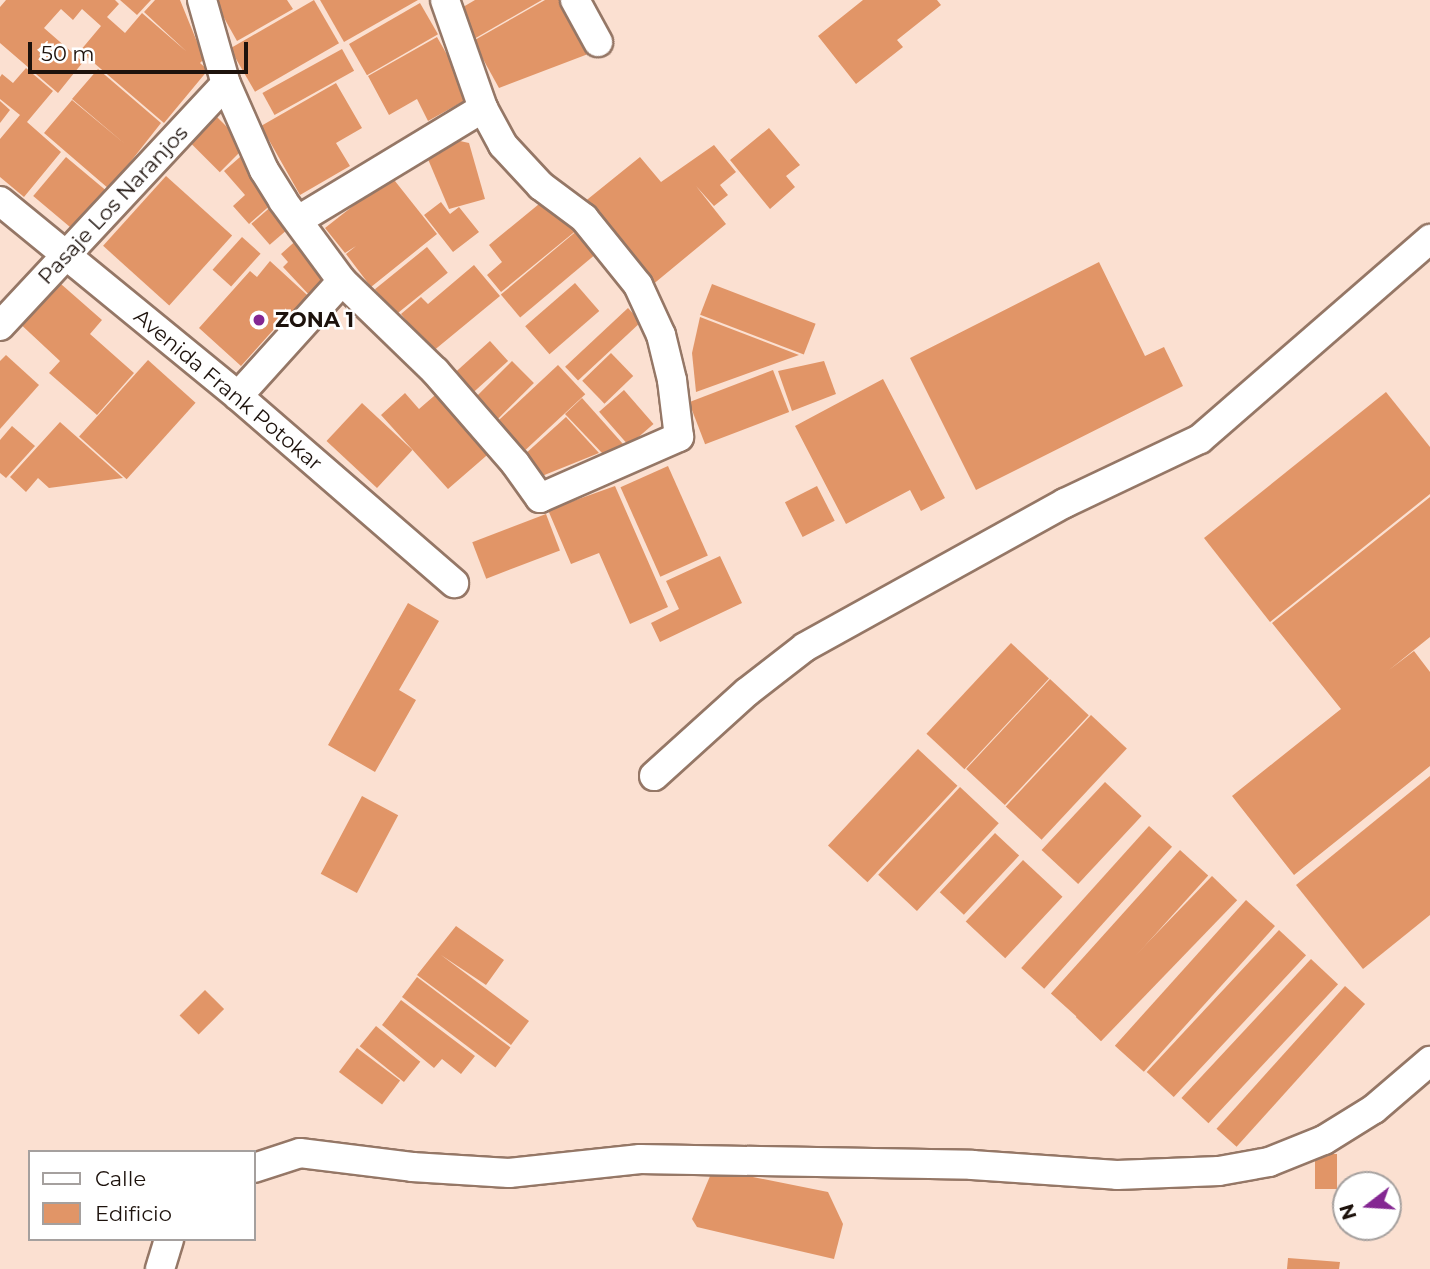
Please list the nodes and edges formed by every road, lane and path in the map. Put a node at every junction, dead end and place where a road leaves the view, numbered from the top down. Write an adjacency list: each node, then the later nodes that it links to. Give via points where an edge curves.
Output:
1 (202, 0): 5 (street)
2 (445, 0): 6 (street)
3 (575, 0): 4 (street)
4 (598, 42)
5 (226, 84): 8 (street, via 264,170); 10 (street, Pasaje Los Naranjos)
6 (483, 108): 8 (street); 11 (street, via 503,145 541,186 583,218 638,285 661,335 680,437 540,498 435,370)
7 (0, 201): 10 (street, Avenida Frank Potokar)
8 (300, 219): 11 (street)
9 (1430, 239): 15 (street, via 1200,439 1065,503 805,647)
10 (67, 257): 12 (street, Pasaje Los Naranjos); 13 (street, Avenida Frank Potokar)
11 (342, 281): 13 (street)
12 (0, 326)
13 (237, 396): 14 (street, Avenida Frank Potokar)
14 (454, 583)
15 (654, 776)
16 (1430, 1061): 17 (street, via 1374,1109 1324,1140 1269,1162 1219,1171 1117,1175 972,1165 640,1159 509,1173 300,1153)
17 (256, 1166)
18 (168, 1241): 19 (street)
19 (160, 1269)

